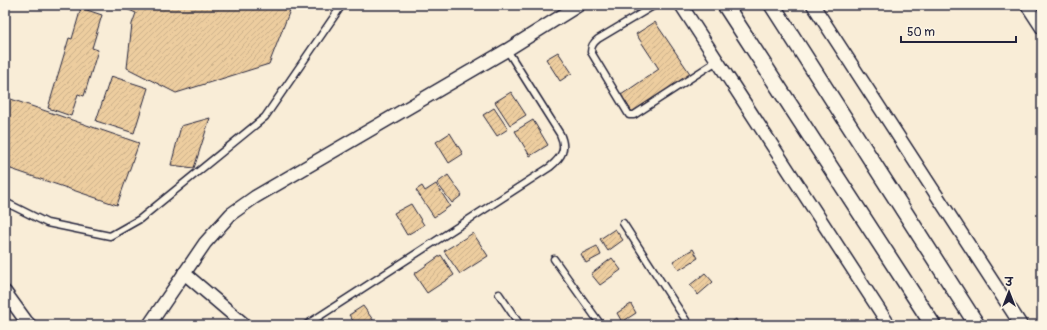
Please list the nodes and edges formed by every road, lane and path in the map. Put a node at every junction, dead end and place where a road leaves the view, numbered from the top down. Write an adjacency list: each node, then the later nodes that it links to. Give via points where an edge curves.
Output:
1 (342, 5): 14 (lane, via 265,117 140,219 110,236 47,223)
2 (579, 5): 12 (street)
3 (655, 5): 13 (lane, via 598,39 591,48 629,115 634,115)
4 (681, 5): 13 (street)
5 (717, 5): 10 (lane)
6 (725, 5): 10 (street)
7 (772, 5): 29 (street)
8 (813, 5): 30 (street)
9 (1027, 5): 11 (street)
10 (736, 21): 28 (street)
11 (1042, 28)
12 (507, 50): 17 (street, via 231,214 205,243); 23 (lane, via 564,142 560,159)
13 (717, 61): 27 (street)
14 (5, 202)
15 (623, 223): 26 (lane)
16 (554, 259): 25 (lane)
17 (184, 273): 21 (street); 22 (street)
18 (5, 292): 20 (street)
19 (499, 294): 24 (lane)
20 (30, 325)
21 (150, 325)
22 (245, 325)
23 (306, 325)
24 (520, 325)
25 (600, 325)
26 (689, 325)
27 (889, 325)
28 (933, 325)
29 (977, 325)
30 (1021, 325)

